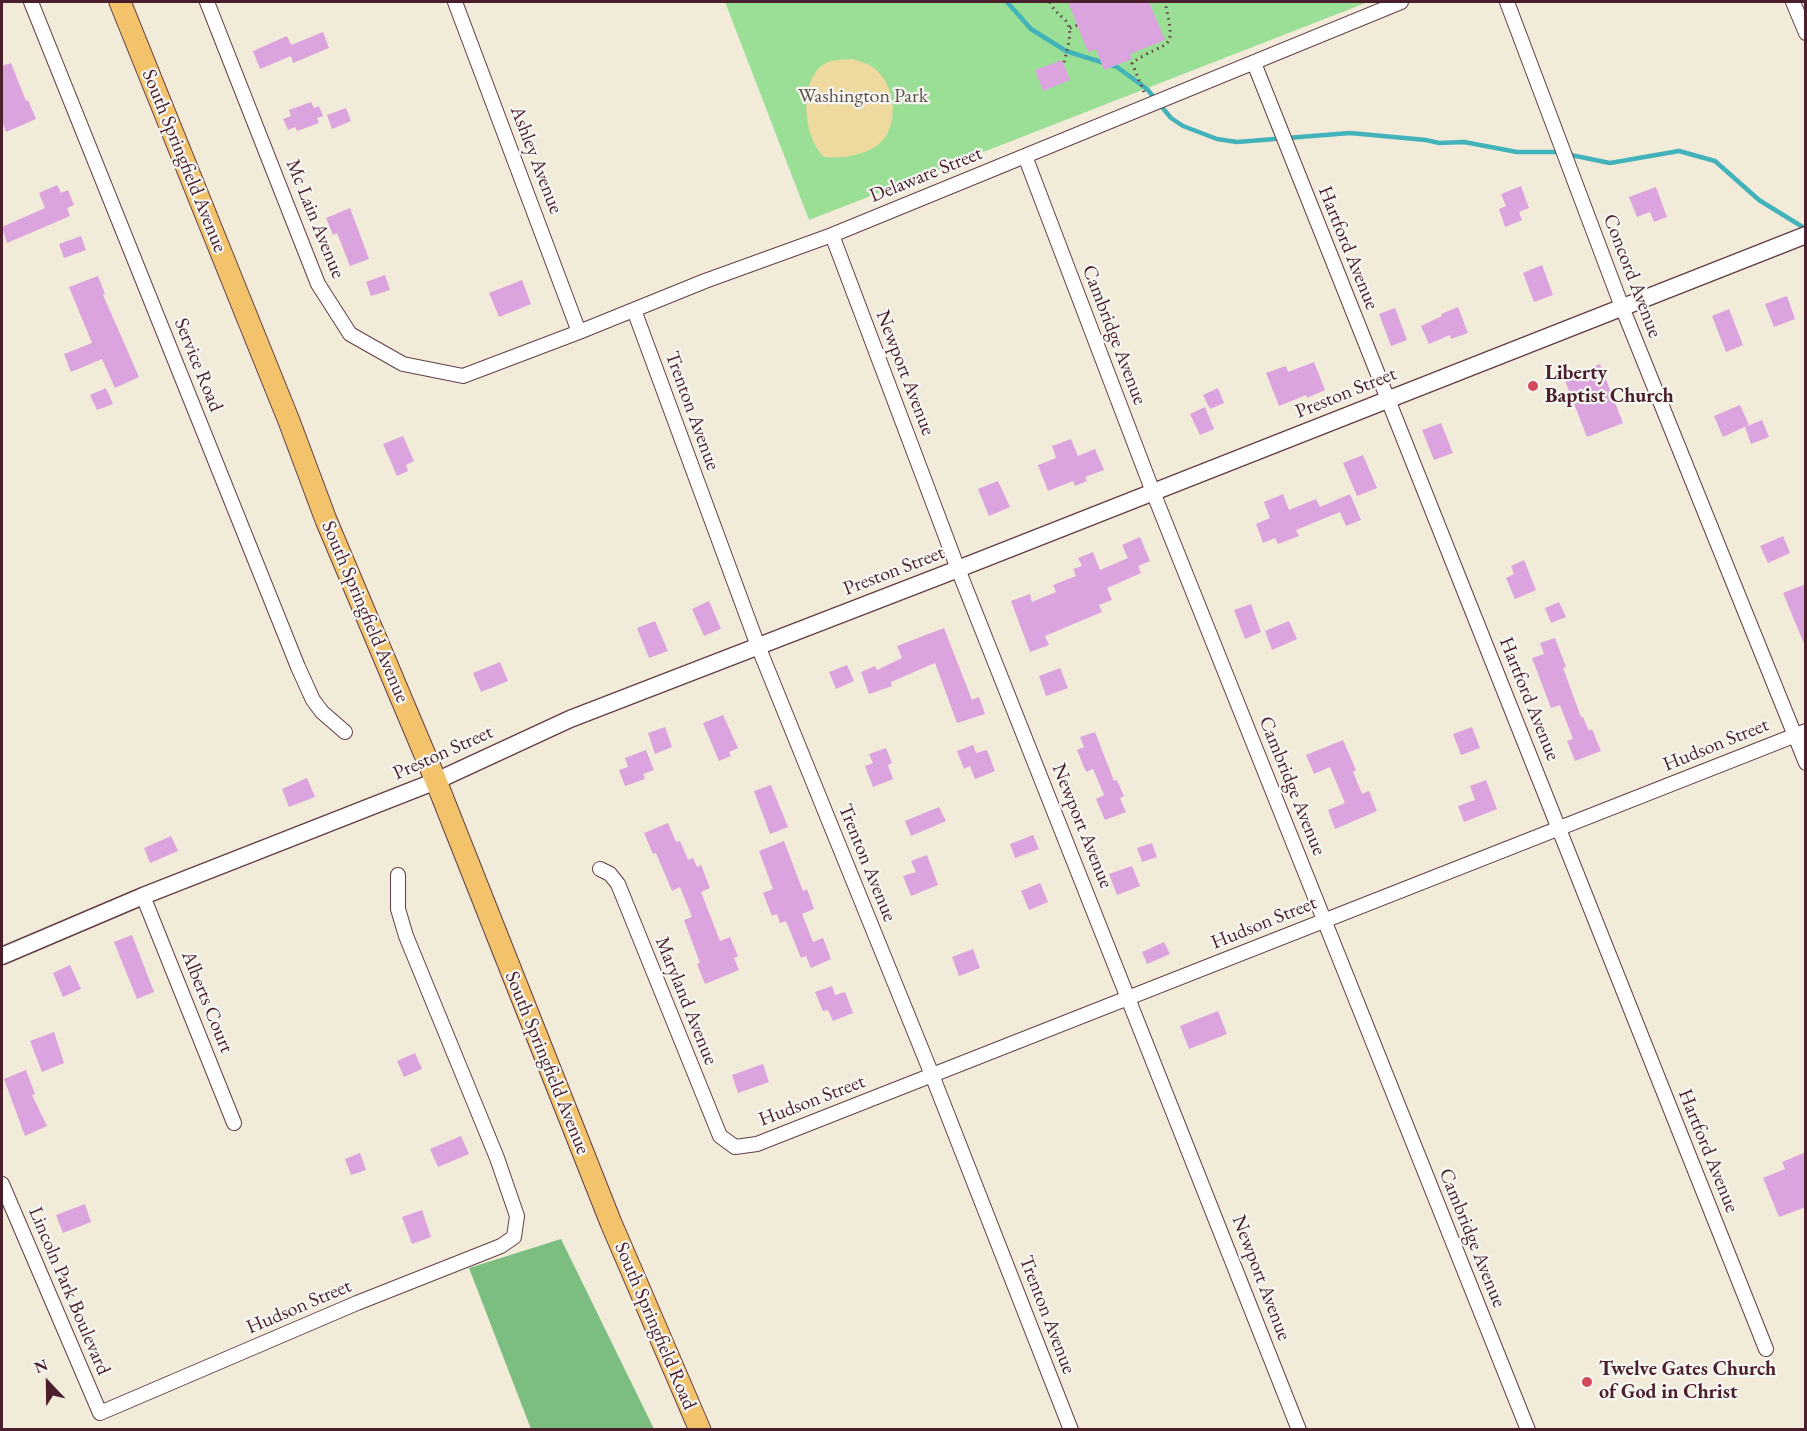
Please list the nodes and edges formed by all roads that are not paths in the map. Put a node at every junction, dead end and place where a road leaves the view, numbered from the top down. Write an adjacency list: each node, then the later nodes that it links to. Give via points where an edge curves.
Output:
1 (32, 2): 21 (street, Service Road, via 298,667 313,700)
2 (120, 2): 24 (main road, South Springfield Avenue)
3 (207, 2): 16 (street, Mc Lain Avenue, via 318,284 350,334 403,364)
4 (455, 2): 15 (street, Ashley Avenue)
5 (1401, 2): 9 (street, Delaware Street)
6 (1507, 2): 13 (street, Concord Avenue)
7 (1793, 2): 8 (street)
8 (1806, 33)
9 (1254, 63): 10 (street, Delaware Street); 17 (street, Hartford Avenue)
10 (1025, 156): 11 (street, Delaware Street); 18 (street, Cambridge Avenue)
11 (832, 234): 14 (street, Delaware Street); 19 (street, Newport Avenue)
12 (1806, 235): 13 (street, Preston Street)
13 (1622, 307): 17 (street, Preston Street); 22 (street, Concord Avenue)
14 (633, 310): 15 (street, Delaware Street); 20 (street, Trenton Avenue)
15 (579, 332): 16 (street, Delaware Street)
16 (463, 376)
17 (1388, 399): 18 (street, Preston Street); 25 (street, Hartford Avenue)
18 (1153, 492): 19 (street, Preston Street); 29 (street, Cambridge Avenue)
19 (958, 569): 20 (street, Preston Street); 31 (street, Newport Avenue)
20 (758, 646): 24 (street, Preston Street, via 570,719); 32 (street, Trenton Avenue)
21 (345, 732)
22 (1800, 733): 23 (street, Concord Avenue); 25 (street, Hudson Street)
23 (1806, 763)
24 (436, 781): 28 (street, Preston Street); 36 (main road, South Springfield Avenue)
25 (1560, 828): 29 (street, Hudson Street); 37 (street, Hartford Avenue)
26 (600, 869): 34 (street, Maryland Avenue, via 618,884 720,1136)
27 (398, 875): 38 (street, Hudson Street, via 398,909 406,936 497,1158 517,1216 514,1238)
28 (143, 896): 30 (street, Preston Street); 33 (street, Alberts Court)
29 (1325, 920): 31 (street, Hudson Street); 42 (street, Cambridge Avenue)
30 (2, 956)
31 (1130, 998): 32 (street, Hudson Street); 41 (street, Newport Avenue)
32 (932, 1075): 34 (street, Hudson Street, via 757,1144); 40 (street, Trenton Avenue)
33 (234, 1123)
34 (735, 1147)
35 (2, 1184): 38 (street, Lincoln Park Boulevard)
36 (611, 1223): 39 (main road, South Springfield Road)
37 (1766, 1349)
38 (100, 1413)
39 (700, 1430)
40 (1071, 1430)
41 (1299, 1430)
42 (1527, 1430)

